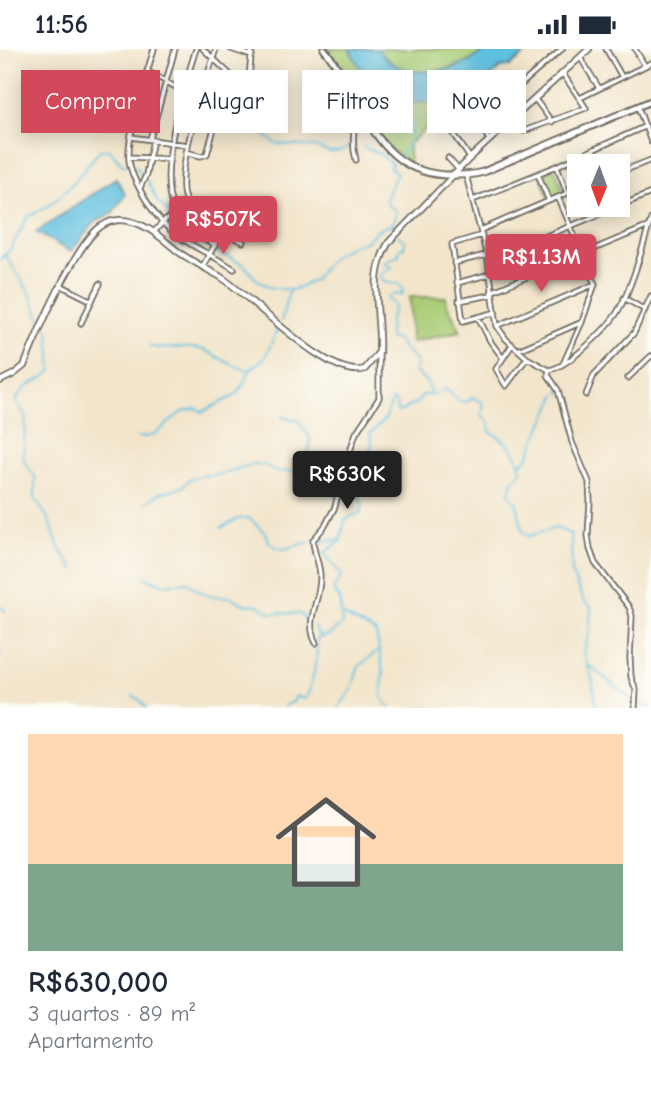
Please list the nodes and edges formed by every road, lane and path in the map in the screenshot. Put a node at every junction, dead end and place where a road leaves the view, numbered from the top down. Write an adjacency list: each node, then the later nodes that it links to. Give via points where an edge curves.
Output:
1 (154, 49): 18 (street)
2 (175, 49): 28 (street)
3 (195, 49): 19 (street)
4 (203, 49): 15 (street)
5 (216, 49): 15 (street)
6 (231, 49): 13 (street)
7 (252, 49): 13 (street)
8 (324, 49): 23 (main road)
9 (562, 49): 27 (street)
10 (606, 49): 25 (street)
11 (635, 49): 17 (street)
12 (586, 50): 14 (main road)
13 (252, 56): 22 (street)
14 (580, 57): 24 (main road); 30 (street)
15 (213, 59): 20 (street); 21 (street)
16 (651, 64): 17 (street)
17 (645, 66): 25 (street)
18 (148, 70)
19 (189, 70)
20 (210, 70)
21 (225, 70)
22 (250, 70)
23 (340, 70)
24 (563, 74): 31 (street); 32 (main road)
25 (622, 77): 30 (street)
26 (160, 78): 28 (street)
27 (526, 80)
28 (166, 81): 29 (street); 50 (street)
29 (174, 85)
30 (599, 88): 31 (street)
31 (580, 98): 36 (street, via 586,108)
32 (535, 99): 34 (main road); 36 (street)
33 (651, 101): 35 (main road)
34 (526, 107)
35 (638, 107): 37 (street); 68 (main road)
36 (552, 122): 39 (street)
37 (646, 126): 48 (street); 63 (street)
38 (174, 129): 52 (street)
39 (526, 130)
40 (132, 133): 49 (street)
41 (191, 133): 54 (street)
42 (212, 133): 55 (street, via 206,155)
43 (354, 133): 61 (street)
44 (374, 133): 67 (main road, via 396,157 427,172)
45 (453, 133): 59 (street)
46 (485, 133): 51 (street)
47 (497, 133): 51 (main road)
48 (650, 136): 53 (street)
49 (131, 137): 50 (street); 56 (street)
50 (151, 139): 52 (street); 57 (street)
51 (489, 140): 59 (main road)
52 (171, 142): 54 (street); 60 (street)
53 (651, 142)
54 (188, 145): 55 (street)
55 (186, 152): 80 (street, via 185,200)
56 (129, 157): 57 (street); 69 (street)
57 (149, 158): 60 (street); 69 (street)
58 (448, 158): 65 (street)
59 (470, 158): 65 (main road)
60 (170, 159): 75 (street, via 169,190)
61 (356, 160)
62 (651, 160): 64 (street)
63 (557, 166): 66 (street); 70 (street)
64 (630, 168)
65 (458, 169): 67 (main road)
66 (538, 174): 73 (street); 74 (street)
67 (452, 175): 68 (main road); 109 (main road, via 388,242 381,257 376,277)
68 (466, 175): 73 (street)
69 (140, 188): 77 (street)
70 (567, 193): 72 (street)
71 (651, 193): 78 (street)
72 (558, 197): 74 (street); 78 (street)
73 (473, 200): 82 (street)
74 (549, 201): 82 (street)
75 (175, 213): 77 (street); 84 (street)
76 (651, 219): 79 (street)
77 (162, 223): 81 (street); 86 (street)
78 (571, 226): 85 (street); 87 (street)
79 (650, 226): 85 (street); 98 (street)
80 (223, 231): 83 (street); 84 (street)
81 (154, 232): 89 (main road); 95 (main road, via 128,221 106,223 82,249)
82 (481, 233): 87 (street); 88 (street, via 452,244)
83 (243, 242)
84 (215, 246): 86 (street)
85 (583, 255): 94 (street); 96 (street)
86 (210, 256): 89 (street); 90 (street)
87 (487, 258): 88 (street); 91 (street)
88 (454, 263): 92 (street)
89 (202, 267): 109 (main road, via 320,356 347,370 365,369)
90 (234, 269)
91 (490, 274): 92 (street); 96 (street)
92 (457, 283): 100 (street)
93 (100, 284): 99 (street)
94 (594, 284): 104 (street); 106 (street)
95 (62, 286): 99 (street); 116 (main road, via 24,366)
96 (491, 294): 100 (street); 102 (street)
97 (651, 296): 101 (street)
98 (624, 298): 101 (street); 113 (street, via 615,315)
99 (92, 302): 105 (street)
100 (458, 302): 103 (street, via 462,321)
101 (645, 310): 117 (street, via 634,333 594,375)
102 (493, 313): 103 (street); 106 (street)
103 (478, 317): 111 (street)
104 (582, 322): 108 (street); 113 (street)
105 (81, 323)
106 (497, 326): 107 (street)
107 (512, 345): 108 (street); 111 (street)
108 (518, 350): 112 (street)
109 (379, 352): 118 (street, via 379,398 356,433 335,507 313,540 320,572 310,620)
110 (651, 356): 115 (street)
111 (503, 358): 112 (street, via 496,369 506,386)
112 (527, 358): 114 (street)
113 (562, 365): 114 (street)
114 (549, 370): 119 (street, via 589,482 590,549 632,616)
115 (628, 378)
116 (0, 381)
117 (586, 394)
118 (316, 642)
119 (635, 708)

